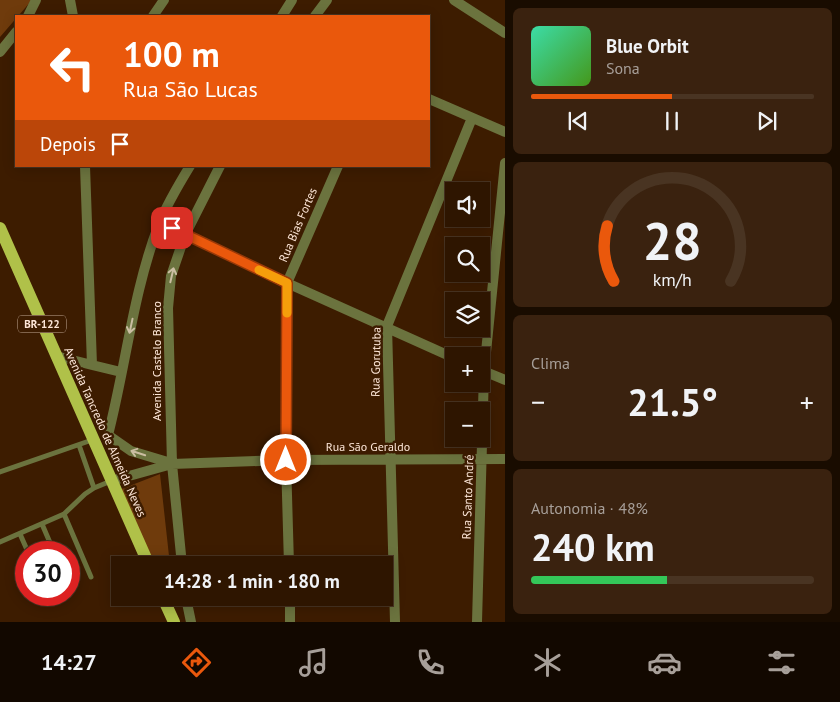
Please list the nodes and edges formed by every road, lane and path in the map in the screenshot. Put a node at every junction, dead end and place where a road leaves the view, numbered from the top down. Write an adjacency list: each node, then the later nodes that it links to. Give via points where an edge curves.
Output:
1 (36, 0): 7 (street)
2 (70, 0): 8 (street)
3 (164, 0): 9 (street)
4 (292, 0): 10 (street)
5 (327, 0): 11 (street)
6 (454, 0): 13 (street)
7 (28, 15)
8 (73, 15)
9 (154, 15)
10 (283, 15)
11 (316, 15)
12 (15, 33): 14 (street)
13 (505, 33)
14 (0, 52)
15 (430, 99): 16 (street)
16 (472, 118): 17 (street); 27 (street, Rua Gorutuba)
17 (505, 132)
18 (505, 163): 28 (street, Rua Santo André)
19 (85, 167): 31 (street)
20 (189, 167): 23 (street, Avenida Castelo Branco)
21 (219, 167): 25 (street, Avenida Castelo Branco)
22 (338, 167): 26 (street, Rua Bias Fortes)
23 (160, 222): 25 (street); 32 (street, Avenida Castelo Branco, one-way to 32, via 139,285)
24 (0, 228): 30 (main road, Avenida Tancredo de Almeida Neves / BR-122)
25 (185, 234): 26 (street); 43 (street, Avenida Castelo Branco, one-way to 25, via 168,308 171,276)
26 (287, 283): 27 (street); 42 (street, Rua Bias Fortes)
27 (387, 326): 29 (street); 39 (street, Rua Gorutuba)
28 (486, 347)
29 (445, 354)
30 (56, 356): 31 (street); 37 (main road, Avenida Tancredo de Almeida Neves / BR-122)
31 (92, 365): 32 (street)
32 (121, 372): 36 (street, Avenida Castelo Branco)
33 (490, 374): 34 (street)
34 (505, 380)
35 (483, 392): 40 (street, Rua Santo André)
36 (108, 435): 37 (street); 43 (street, one-way to 36, via 131,451)
37 (93, 440): 38 (lane); 45 (main road, Avenida Tancredo de Almeida Neves / BR-122)
38 (79, 445): 44 (lane); 46 (lane)
39 (389, 459): 40 (street, Rua São Geraldo); 42 (street, Rua São Geraldo); 63 (street, Rua Gorutuba)
40 (482, 459): 41 (street, Rua São Geraldo); 64 (street, Rua Santo André)
41 (505, 459)
42 (286, 460): 43 (street, Rua São Geraldo); 55 (street, Rua Bias Fortes)
43 (172, 464): 45 (street); 54 (street, Avenida Castelo Branco)
44 (0, 472)
45 (111, 481): 46 (lane); 53 (main road, Avenida Tancredo de Almeida Neves / BR-122)
46 (94, 488): 47 (lane)
47 (64, 514): 48 (lane); 56 (lane)
48 (42, 524): 49 (lane); 51 (lane)
49 (20, 534): 50 (lane); 52 (lane)
50 (23, 541)
51 (49, 541)
52 (0, 542)
53 (145, 556)
54 (181, 556)
55 (289, 556)
56 (91, 577)
57 (167, 606): 60 (main road)
58 (188, 606): 61 (street)
59 (290, 606): 62 (street)
60 (174, 622)
61 (191, 622)
62 (290, 622)
63 (395, 622)
64 (477, 622)

